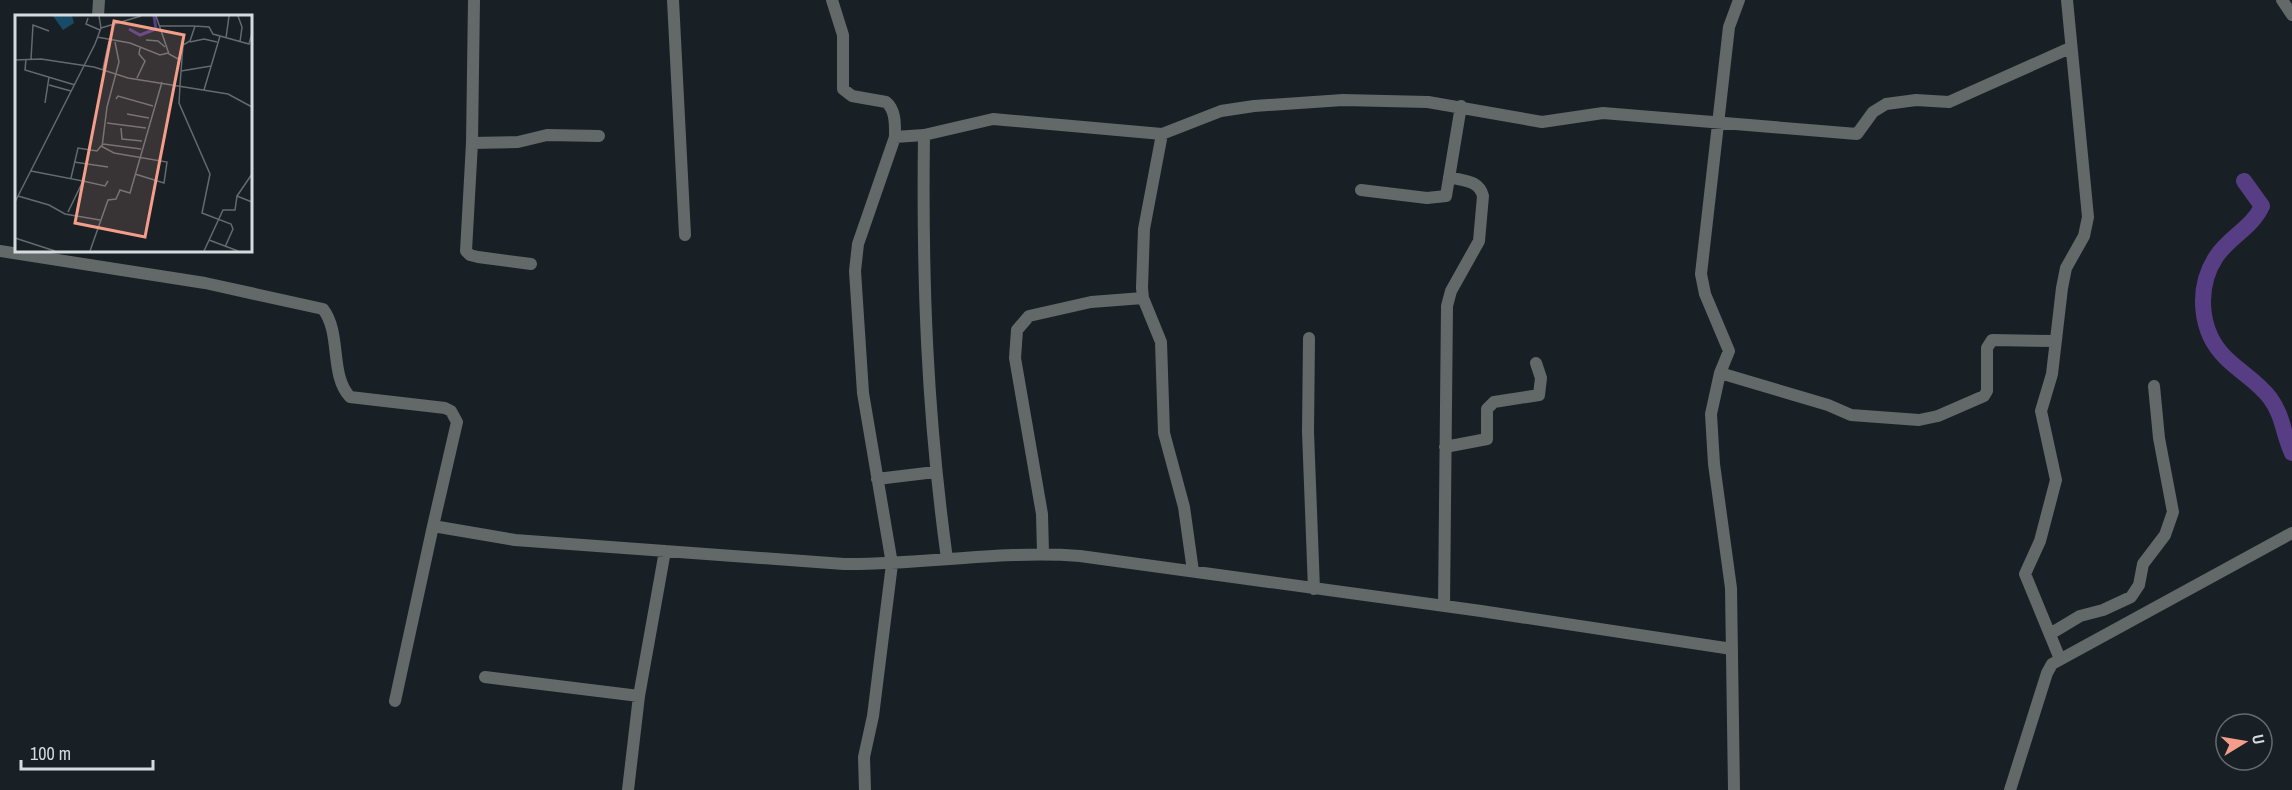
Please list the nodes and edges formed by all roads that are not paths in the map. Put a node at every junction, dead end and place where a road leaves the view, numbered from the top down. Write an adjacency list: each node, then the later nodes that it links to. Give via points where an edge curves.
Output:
1 (99, 0): 8 (street)
2 (474, 0): 17 (street)
3 (673, 0): 20 (street)
4 (832, 0): 16 (street, via 843,35 843,89 852,96 890,105)
5 (1740, 0): 12 (street, via 1729,27)
6 (2067, 0): 10 (street)
7 (2282, 0): 9 (street)
8 (98, 15)
9 (2292, 15)
10 (2070, 48): 12 (street, via 1949,102 1916,100 1886,104 1873,112 1857,134); 28 (street, via 2088,218 2084,236 2066,268)
11 (1461, 106): 12 (street, via 1542,122 1590,113); 13 (street, via 1343,100 1254,106 1210,114); 18 (street)
12 (1716, 121): 30 (street, via 1701,274 1705,294 1729,351)
13 (1162, 134): 14 (street, via 993,119); 26 (street, via 1144,228)
14 (924, 135): 16 (street); 33 (street, via 926,366)
15 (599, 136): 17 (street, via 548,135 518,142)
16 (895, 137): 34 (street, via 858,244 855,271 862,393)
17 (472, 143): 25 (street, via 468,254)
18 (1449, 177): 19 (street, via 1448,193 1442,198); 32 (street, via 1475,183 1483,196 1479,241 1451,291 1447,306)
19 (1361, 190)
20 (685, 235)
21 (0, 250): 22 (street)
22 (15, 251)
23 (28, 252): 24 (street)
24 (83, 256): 35 (street, via 325,310 341,383 350,397 444,408 455,416 457,422)
25 (531, 264)
26 (1143, 298): 38 (street, via 1091,302 1029,316 1017,330 1015,357 1042,514); 41 (street, via 1161,342 1164,433 1184,507)
27 (1309, 338): 42 (street)
28 (2055, 341): 30 (street, via 1992,340 1987,348 1984,396 1919,420 1851,415); 44 (street, via 2052,374 2041,411 2056,480 2036,552 2026,572)
29 (1536, 363): 32 (street, via 1541,378 1539,395 1494,402 1487,409 1487,439)
30 (1720, 373): 45 (street, via 1711,414 1712,441 1731,588)
31 (2154, 386): 44 (street, via 2173,512 2171,524 2143,564 2139,585 2131,597 2080,616)
32 (1445, 447): 43 (street)
33 (935, 472): 34 (street); 39 (street)
34 (877, 479): 40 (street)
35 (433, 526): 37 (street, via 515,540); 49 (street)
36 (2292, 533): 46 (street)
37 (665, 551): 40 (street, via 769,560); 48 (street)
38 (1043, 553): 39 (street); 41 (street)
39 (947, 559): 40 (street)
40 (892, 564): 51 (street, via 873,716 864,757)
41 (1192, 571): 42 (street)
42 (1314, 589): 43 (street)
43 (1444, 606): 45 (street)
44 (2050, 634): 46 (street)
45 (1731, 649): 52 (street)
46 (2060, 659): 53 (street, via 2047,673)
47 (485, 677): 48 (street)
48 (639, 696): 50 (street)
49 (395, 701)
50 (628, 790)
51 (865, 790)
52 (1734, 790)
53 (2010, 790)

